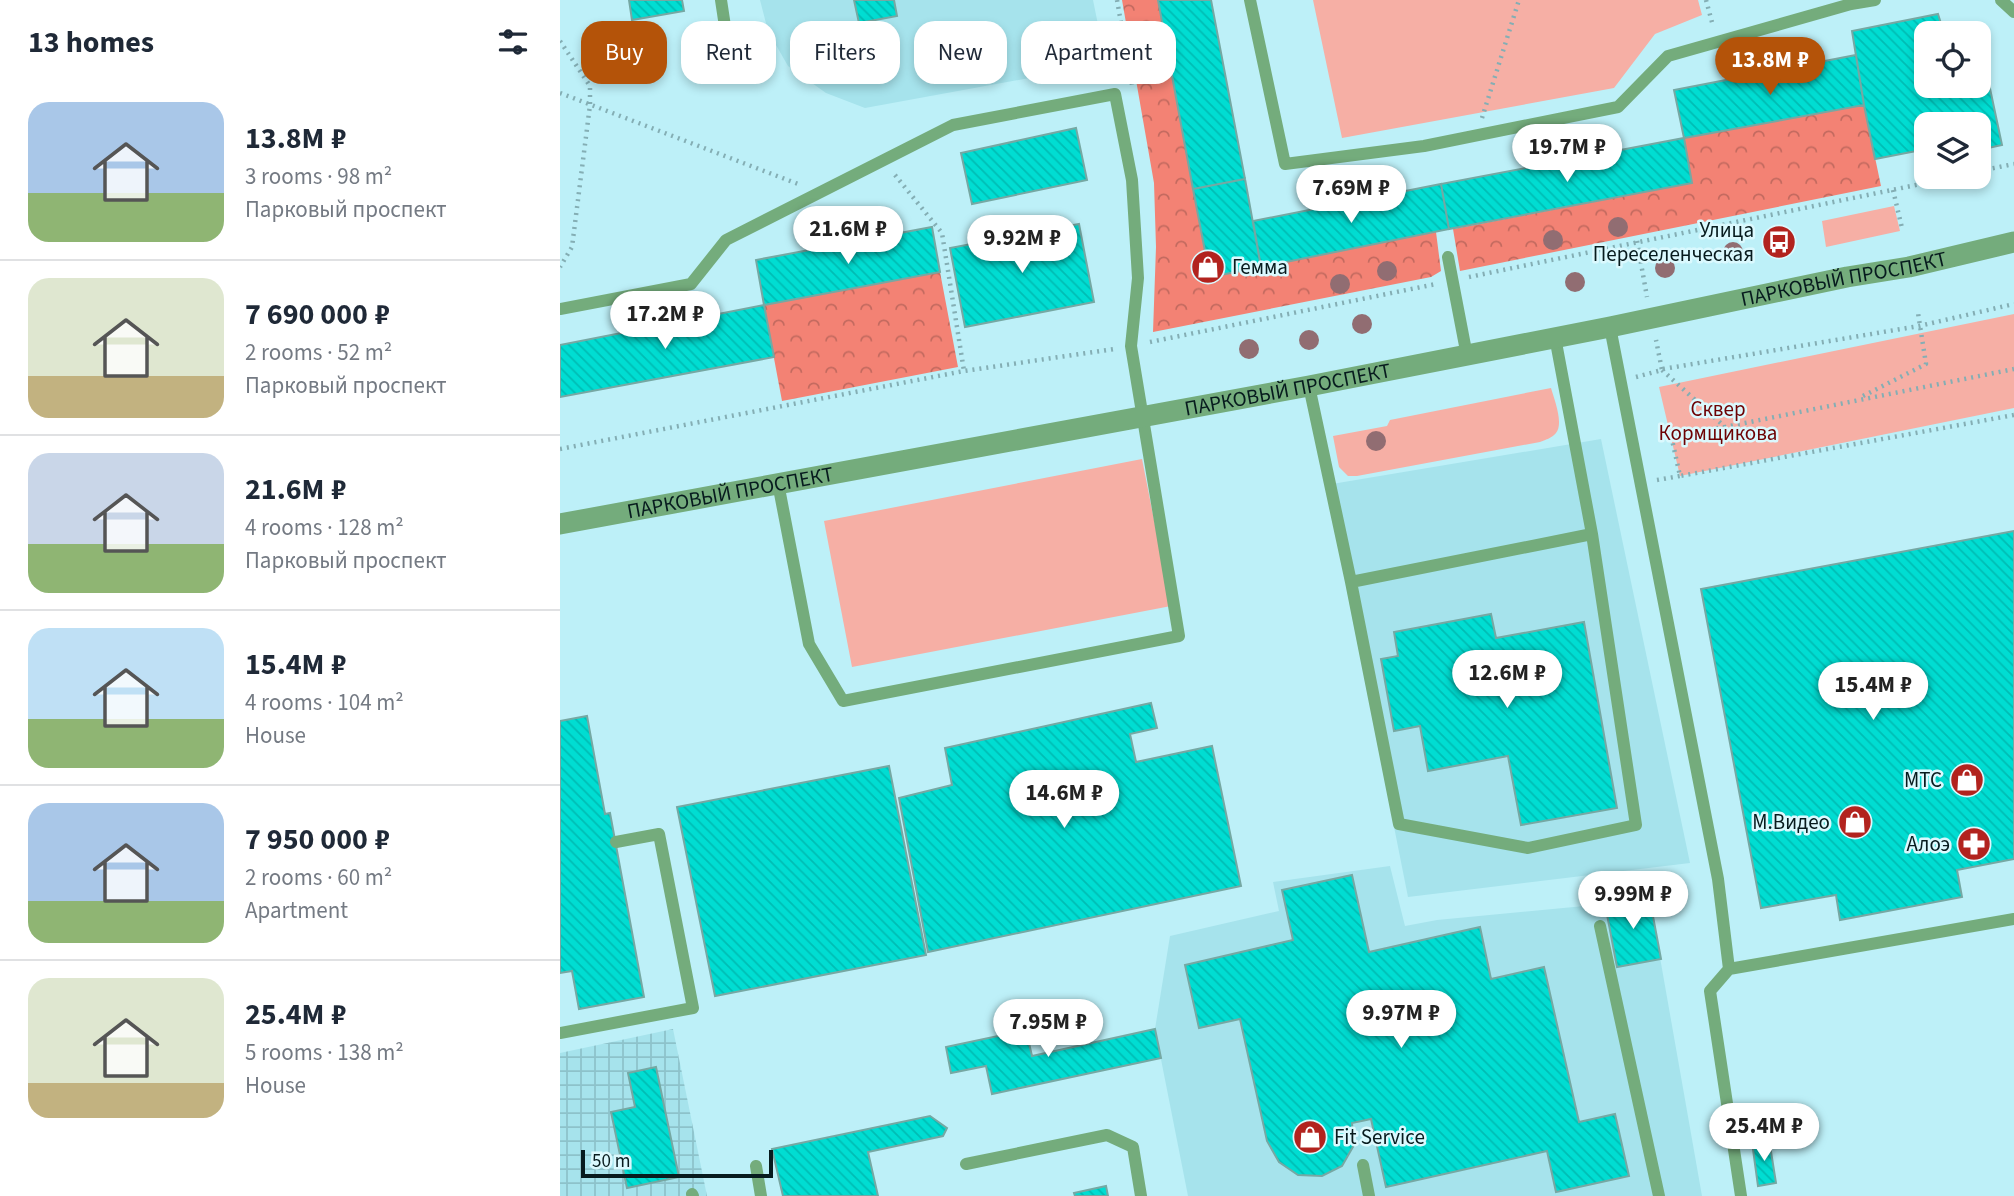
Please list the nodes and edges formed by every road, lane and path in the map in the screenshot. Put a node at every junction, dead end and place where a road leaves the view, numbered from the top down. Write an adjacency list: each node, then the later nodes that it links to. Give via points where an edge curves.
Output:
1 (721, 0): 9 (lane)
2 (1116, 0): 13 (path, via 1133,90)
3 (1250, 0): 15 (lane, via 1285,164)
4 (1519, 0): 15 (path)
5 (1706, 0): 11 (path)
6 (1875, 0): 11 (lane)
7 (2001, 0): 8 (lane)
8 (2014, 12)
9 (724, 21)
10 (560, 41): 14 (path, via 590,86)
11 (1717, 42): 15 (lane, via 1668,56 1618,107)
12 (560, 93): 14 (path)
13 (1115, 94): 16 (lane, via 953,125); 33 (lane, via 1134,204 1138,278)
14 (590, 105): 21 (path); 25 (path, via 572,247)
15 (1476, 135)
16 (884, 161): 21 (lane); 36 (path, via 942,233)
17 (2014, 164): 18 (path)
18 (1991, 169)
19 (1914, 186): 20 (path)
20 (1893, 190): 22 (path); 26 (path)
21 (821, 192): 28 (lane, via 726,240 691,284)
22 (1902, 228)
23 (2014, 242): 31 (street, ПАРКОВЫЙ ПРОСПЕКТ)
24 (1448, 257): 26 (lane)
25 (560, 267)
26 (1452, 281): 33 (path); 34 (lane)
27 (2014, 304): 30 (path)
28 (560, 309)
29 (1918, 313): 30 (path)
30 (1919, 326): 38 (path, via 1926,364); 41 (path, via 1662,370)
31 (1610, 327): 32 (street, ПАРКОВЫЙ ПРОСПЕКТ); 50 (lane, via 1718,879)
32 (1555, 337): 34 (street, ПАРКОВЫЙ ПРОСПЕКТ); 45 (lane)
33 (1131, 346): 36 (path); 40 (lane)
34 (1467, 356): 37 (street, ПАРКОВЫЙ ПРОСПЕКТ)
35 (2014, 369): 38 (path)
36 (964, 371): 42 (path)
37 (1309, 386): 40 (street, ПАРКОВЫЙ ПРОСПЕКТ); 46 (lane)
38 (1855, 400): 41 (path)
39 (2014, 415): 41 (path, via 1680,476 1671,435)
40 (1142, 416): 43 (street, ПАРКОВЫЙ ПРОСПЕКТ); 43 (lane, via 1179,636 843,701 809,644)
41 (1725, 427)
42 (560, 449)
43 (778, 483): 44 (street, ПАРКОВЫЙ ПРОСПЕКТ)
44 (560, 524)
45 (1592, 534): 46 (lane); 46 (lane, via 1636,825 1528,848 1399,824)
46 (1351, 582)
47 (616, 842): 51 (lane, via 659,834 693,1007)
48 (2014, 919): 50 (lane)
49 (1600, 926): 58 (lane)
50 (1729, 969): 59 (lane, via 1710,991)
51 (560, 1033)
52 (965, 1164): 56 (lane, via 1107,1135 1133,1147)
53 (1363, 1165): 57 (lane)
54 (756, 1166): 55 (lane)
55 (761, 1196)
56 (1141, 1196)
57 (1369, 1196)
58 (1659, 1196)
59 (1741, 1196)

